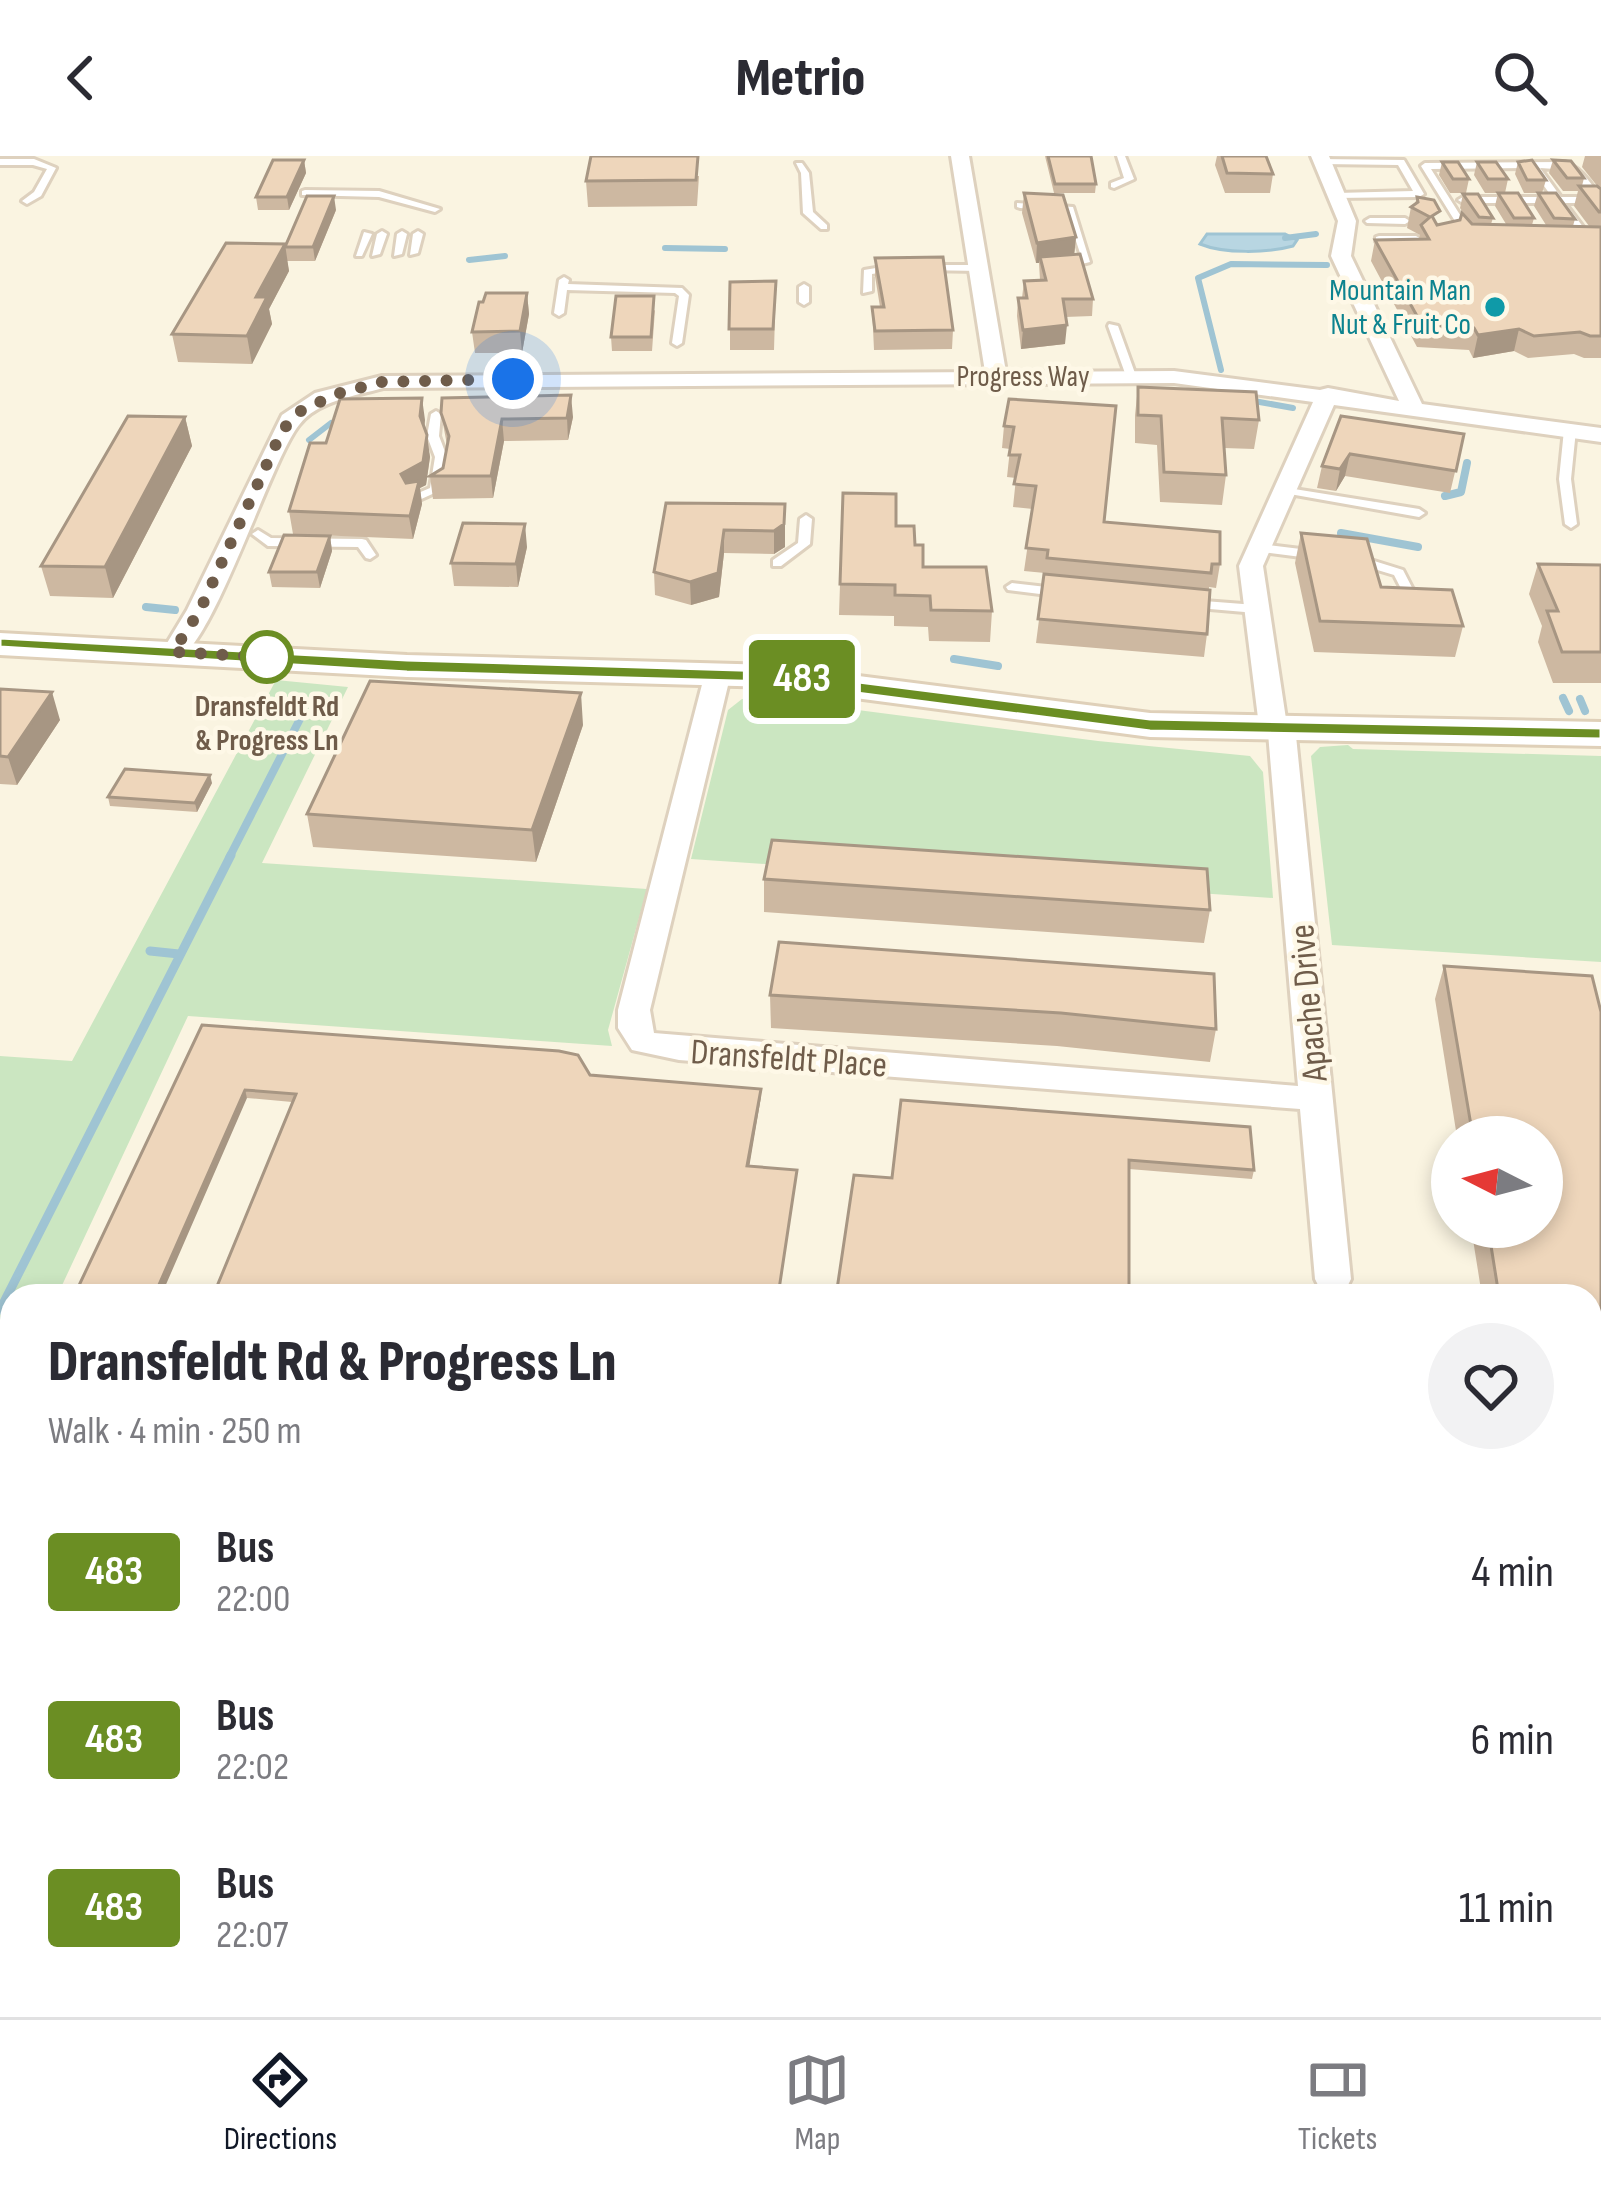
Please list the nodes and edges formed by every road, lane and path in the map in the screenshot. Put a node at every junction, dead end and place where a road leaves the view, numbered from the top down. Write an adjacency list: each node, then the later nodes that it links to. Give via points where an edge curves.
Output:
1 (960, 156): 36 (street)
2 (1121, 156): 9 (lane, via 1129,179)
3 (1321, 158): 11 (street); 17 (lane, via 1398,161 1408,174 1401,179)
4 (0, 162): 16 (lane, via 52,168)
5 (799, 165): 23 (lane, via 808,213)
6 (1458, 165): 7 (lane); 12 (lane, via 1424,167); 13 (lane)
7 (1496, 165): 8 (lane); 14 (lane)
8 (1533, 165): 15 (lane); 18 (lane, via 1570,166)
9 (1114, 185)
10 (305, 193): 32 (lane, via 379,194 429,211)
11 (1337, 196): 17 (lane); 47 (street, via 1347,221 1341,256)
12 (1444, 200): 13 (lane); 28 (lane)
13 (1480, 200): 14 (lane); 22 (lane)
14 (1519, 200): 15 (lane); 21 (lane)
15 (1559, 200): 18 (lane); 30 (lane)
16 (27, 201)
17 (1408, 203): 20 (lane)
18 (1599, 203)
19 (1020, 205): 37 (lane, via 1070,209 1087,260)
20 (1364, 208)
21 (1528, 213)
22 (1493, 220)
23 (824, 227)
24 (1374, 230): 24 (lane, via 1410,230)
25 (367, 234): 33 (lane)
26 (382, 234): 34 (lane)
27 (402, 234): 35 (lane)
28 (1477, 240)
29 (1567, 240): 30 (lane)
30 (1588, 240): 31 (lane)
31 (1601, 240)
32 (413, 253)
33 (359, 254)
34 (375, 254)
35 (397, 254)
36 (979, 268): 39 (lane, via 872,269); 44 (street)
37 (1042, 268)
38 (803, 287): 40 (lane)
39 (867, 290)
40 (804, 302)
41 (560, 313): 43 (lane, via 564,284 678,290 684,295)
42 (1113, 326): 45 (lane)
43 (677, 343)
44 (997, 376): 45 (street, Progress Way); 66 (street, Progress Way, via 357,387 290,420)
45 (1131, 376): 46 (street, Progress Way)
46 (1328, 394): 47 (street, Progress Way); 51 (street)
47 (1412, 407): 49 (street, Progress Way)
48 (436, 414): 52 (lane, via 435,490)
49 (1570, 430): 50 (street, Progress Way); 55 (lane)
50 (1601, 435)
51 (1288, 490): 53 (lane); 57 (street)
52 (413, 499)
53 (1419, 513)
54 (806, 519): 59 (lane, via 804,544)
55 (1571, 524)
56 (258, 534): 58 (lane, via 268,542 362,543)
57 (1259, 548): 63 (street, Apache Drive, via 1251,566); 64 (lane, via 1374,562 1399,573)
58 (370, 555)
59 (777, 563)
60 (1012, 587): 61 (lane)
61 (1091, 596)
62 (1183, 603): 63 (lane)
63 (1256, 608): 68 (street, Apache Drive)
64 (1417, 611)
65 (0, 644): 66 (street)
66 (173, 652): 67 (street)
67 (718, 673): 68 (street, via 1123,723); 70 (street, Dransfeldt Place, via 634,1010 643,1042)
68 (1277, 726): 69 (street); 70 (street, Apache Drive)
69 (1601, 734)
70 (1316, 1099): 71 (street, Apache Drive)
71 (1333, 1279)

